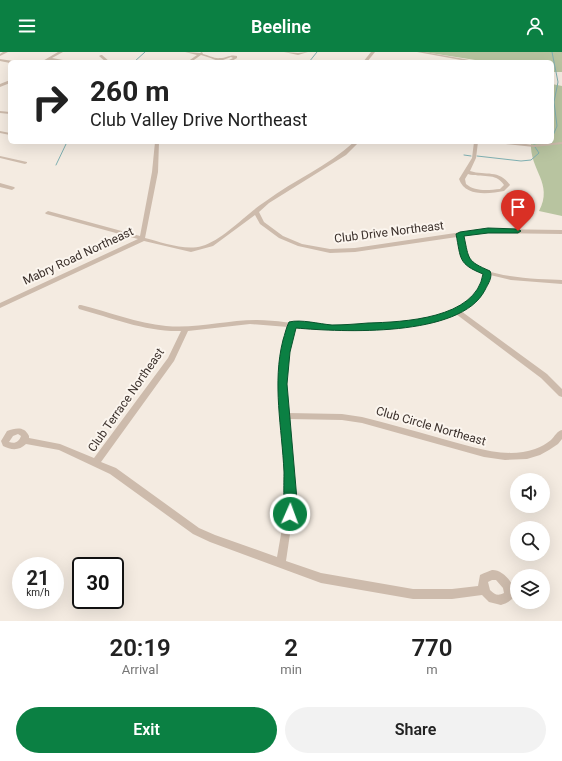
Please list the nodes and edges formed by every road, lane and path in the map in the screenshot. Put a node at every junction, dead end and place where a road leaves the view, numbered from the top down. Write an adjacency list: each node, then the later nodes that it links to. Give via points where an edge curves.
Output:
1 (6, 52): 9 (street)
2 (61, 52): 11 (street)
3 (187, 52): 8 (street)
4 (286, 52): 5 (street)
5 (306, 52)
6 (373, 52): 16 (street)
7 (419, 52): 17 (street)
8 (202, 53): 14 (street); 15 (street)
9 (0, 55)
10 (101, 56): 13 (street)
11 (49, 59): 12 (street)
12 (57, 60)
13 (106, 60)
14 (192, 60)
15 (219, 60)
16 (367, 60)
17 (460, 60)
18 (562, 143): 22 (street, via 540,146)
19 (157, 144): 32 (street, Mabry Road Northeast, via 146,227)
20 (354, 144): 28 (street, via 344,154)
21 (476, 144): 25 (street, via 474,158)
22 (523, 144)
23 (0, 157): 24 (street)
24 (25, 163)
25 (468, 172): 25 (street, via 500,176 507,186 505,189 497,190 468,188 462,182 462,177)
26 (0, 185): 27 (street)
27 (12, 188)
28 (256, 211): 31 (street, Club Drive Northeast, via 262,223 281,237 300,245 323,250 355,250); 32 (street, via 216,242 202,248 191,250)
29 (48, 213): 32 (street)
30 (562, 232): 31 (street, Club Drive Northeast, via 502,230)
31 (460, 234): 33 (street, via 465,260)
32 (140, 239): 35 (street, Mabry Road Northeast)
33 (488, 272): 34 (street); 37 (street, via 480,292)
34 (562, 282)
35 (0, 306)
36 (81, 307): 39 (street, via 150,326)
37 (457, 311): 38 (street, via 433,320 408,325 332,328); 40 (street, via 544,376)
38 (292, 325): 39 (street, via 250,322); 41 (street, via 283,368)
39 (185, 329): 44 (street, Club Terrace Northeast, via 170,359)
40 (562, 394)
41 (285, 416): 42 (street, Club Circle Northeast, via 362,420 502,457 528,456 554,443); 45 (street, via 291,500)
42 (562, 433)
43 (24, 440): 44 (street, via 60,447)
44 (96, 462): 45 (street, via 133,484 196,531)
45 (281, 564): 46 (street, via 333,582 413,594 452,594)
46 (484, 590)

